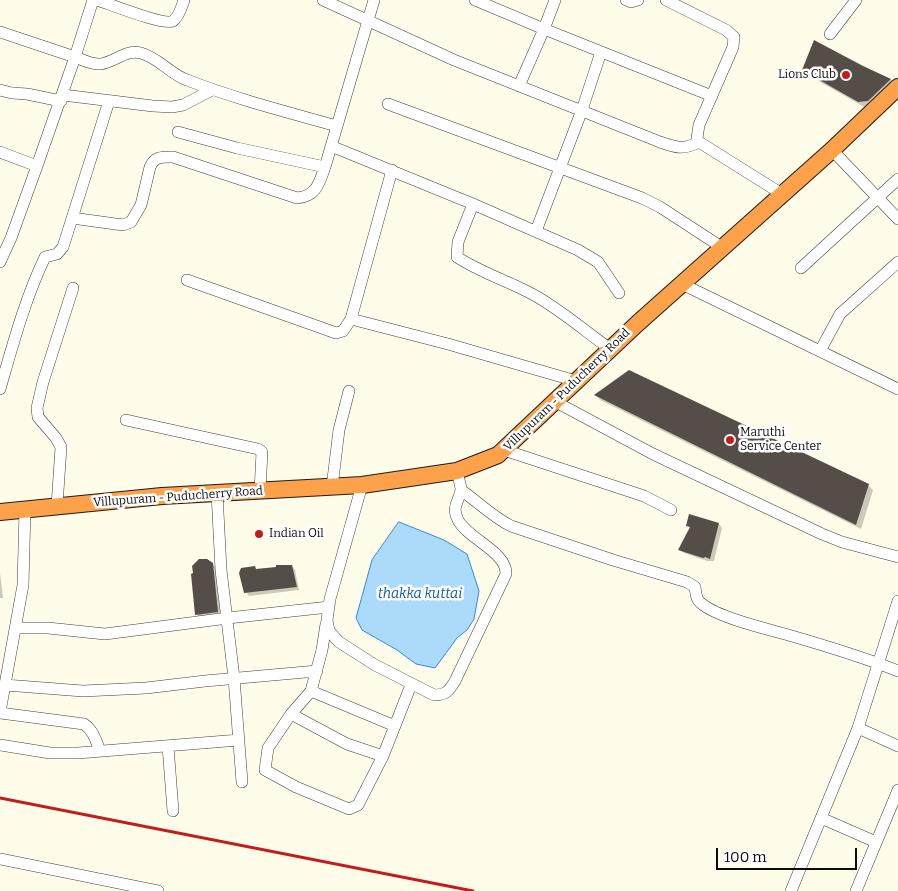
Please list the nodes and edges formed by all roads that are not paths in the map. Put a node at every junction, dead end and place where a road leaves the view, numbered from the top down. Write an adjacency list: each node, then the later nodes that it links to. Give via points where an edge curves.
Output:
1 (93, 0): 17 (street)
2 (97, 0): 3 (street, via 167,22 174,21)
3 (184, 0)
4 (323, 0): 12 (street)
5 (374, 0): 12 (street)
6 (475, 0): 13 (street)
7 (555, 0): 13 (street)
8 (626, 0): 9 (street)
9 (638, 0)
10 (666, 0): 22 (street, via 734,37 733,47)
11 (856, 0): 15 (street)
12 (368, 21): 18 (street); 27 (street)
13 (544, 29): 16 (street); 18 (street)
14 (0, 32): 17 (street)
15 (830, 34)
16 (601, 52): 22 (street); 26 (street)
17 (75, 58): 21 (street, via 102,64 138,52 161,62 183,79); 23 (street)
18 (519, 86): 26 (street)
19 (898, 87): 31 (highway, Villupuram - Puducherry Road)
20 (0, 90): 23 (street)
21 (212, 90): 24 (street, via 172,107); 27 (street)
22 (712, 96): 29 (street, via 699,125)
23 (62, 98): 24 (street); 33 (street)
24 (109, 100): 41 (street)
25 (388, 104): 35 (street)
26 (582, 110): 29 (street, via 675,147 684,148); 35 (street)
27 (337, 126): 30 (street)
28 (178, 132): 34 (street)
29 (699, 142): 38 (street)
30 (331, 146): 34 (street); 36 (street)
31 (832, 150): 38 (highway, Villupuram - Puducherry Road); 39 (street)
32 (0, 152): 33 (street)
33 (37, 166): 45 (street)
34 (325, 167): 41 (street, via 313,192 307,197 297,198 173,157 160,156 150,167 141,205 131,222 123,225)
35 (560, 167): 43 (street); 44 (street, via 642,198)
36 (392, 170): 40 (street); 52 (street)
37 (898, 179): 39 (street)
38 (782, 194): 44 (highway, Villupuram - Puducherry Road)
39 (877, 198): 42 (street); 47 (street)
40 (473, 204): 43 (street); 53 (street, via 458,242 457,257 536,296)
41 (72, 218): 56 (street, via 63,246 57,254 42,262)
42 (898, 219)
43 (536, 231): 51 (street, via 598,262)
44 (723, 248): 49 (highway, Villupuram - Puducherry Road)
45 (1, 260)
46 (898, 262): 54 (street, via 840,314)
47 (801, 268)
48 (187, 280): 52 (street, via 336,334 343,331)
49 (682, 284): 53 (highway, Villupuram - Puducherry Road); 54 (street)
50 (73, 288): 68 (street, via 37,408 38,417 61,447)
51 (619, 293)
52 (351, 318): 55 (street)
53 (610, 349): 55 (highway, Villupuram - Puducherry Road)
54 (820, 351): 57 (street)
55 (576, 381): 59 (highway, Villupuram - Puducherry Road)
56 (0, 388)
57 (898, 389)
58 (349, 391): 64 (street, via 339,430)
59 (556, 402): 61 (highway, Villupuram - Puducherry Road); 72 (street, via 652,454 822,534)
60 (126, 420): 66 (street, via 258,449 262,452)
61 (504, 450): 62 (highway, Villupuram - Puducherry Road); 70 (street, via 636,493)
62 (457, 471): 63 (highway, Villupuram - Puducherry Road); 65 (street)
63 (362, 485): 64 (highway, Villupuram - Puducherry Road); 74 (street)
64 (332, 487): 66 (highway, Villupuram - Puducherry Road)
65 (460, 490): 78 (street, via 511,526 687,582 695,587 701,604 717,612); 83 (street, via 455,511 458,521 501,559 506,574 450,690 443,695 434,695)
66 (260, 491): 67 (highway, Villupuram - Puducherry Road)
67 (217, 493): 68 (highway, Villupuram - Puducherry Road); 75 (street, via 221,570)
68 (56, 506): 69 (highway, Villupuram - Puducherry Road)
69 (24, 510): 71 (highway, Villupuram - Puducherry Road); 77 (street, via 23,585)
70 (671, 510)
71 (0, 512)
72 (898, 557)
73 (898, 601): 78 (street)
74 (329, 607): 75 (street); 76 (street)
75 (228, 618): 77 (street, via 105,634); 81 (street)
76 (327, 620): 79 (street); 83 (street, via 329,631 339,642)
77 (16, 628): 82 (street)
78 (878, 663): 80 (street); 88 (street)
79 (317, 671): 81 (street); 84 (street)
80 (898, 671)
81 (234, 678): 82 (street, via 83,691); 89 (street)
82 (5, 684): 85 (street)
83 (411, 685): 87 (street)
84 (311, 691): 86 (street); 87 (street)
85 (0, 712): 93 (street, via 84,724 95,736)
86 (291, 714): 94 (street, via 347,744); 94 (street, via 268,748 265,770 296,787 349,809 358,805)
87 (395, 726): 94 (street)
88 (858, 728): 92 (street); 98 (street)
89 (238, 740): 91 (street); 95 (street)
90 (0, 745): 93 (street, via 50,753)
91 (168, 746): 93 (street); 97 (street)
92 (898, 746)
93 (100, 751)
94 (383, 756)
95 (242, 782)
96 (898, 790): 99 (street)
97 (173, 811)
98 (821, 818): 99 (street); 102 (street)
99 (876, 842): 103 (street)
100 (0, 859): 101 (street)
101 (158, 891)
102 (791, 891)
103 (856, 891)

